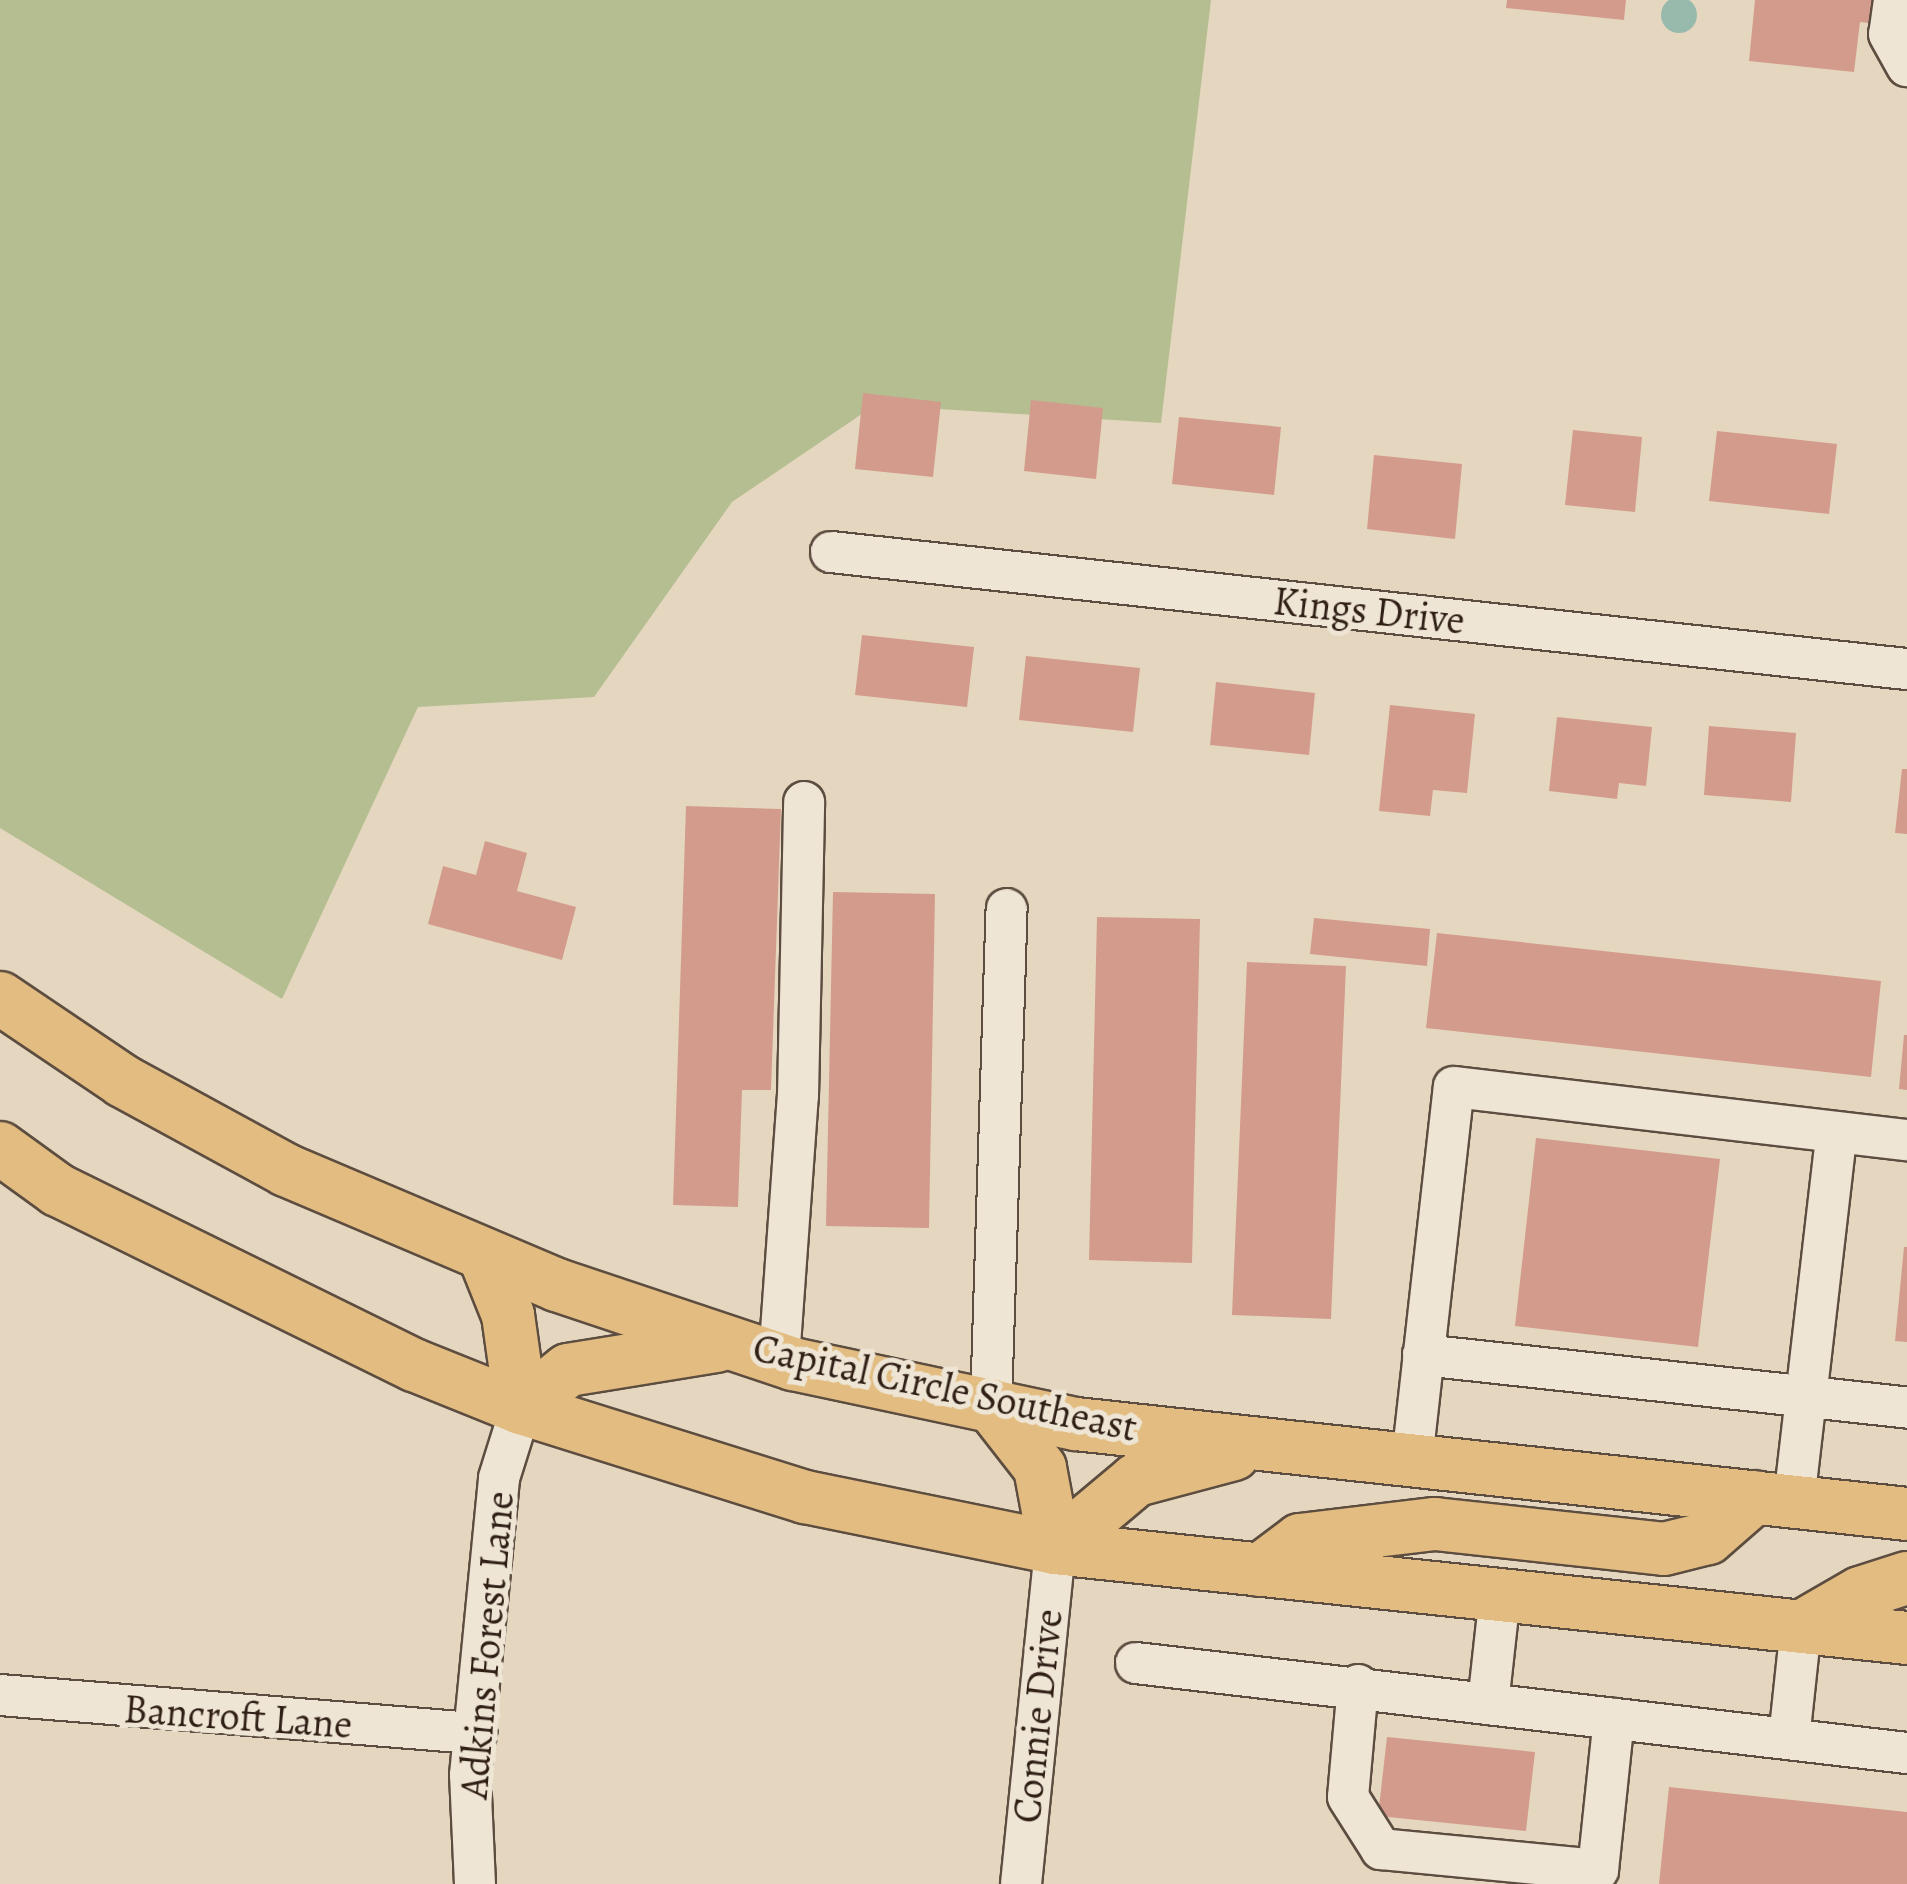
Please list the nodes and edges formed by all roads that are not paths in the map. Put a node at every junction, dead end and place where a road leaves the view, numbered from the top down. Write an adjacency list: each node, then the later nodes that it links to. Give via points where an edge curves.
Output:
1 (1894, 0): 2 (street, via 1889,34)
2 (1907, 66)
3 (831, 552): 4 (street, Kings Drive)
4 (1907, 669)
5 (804, 802): 12 (street, via 798,1096)
6 (1007, 908): 15 (street)
7 (0, 998): 11 (main road, Capital Circle Southeast, via 123,1081 286,1170)
8 (1837, 1132): 9 (street); 13 (street, via 1454,1087); 14 (street)
9 (1907, 1140)
10 (0, 1148): 16 (main road, via 58,1190 414,1365)
11 (484, 1255): 12 (main road, Capital Circle Southeast); 16 (main road, via 508,1315)
12 (756, 1352): 15 (main road, Capital Circle Southeast); 16 (main road, via 568,1370)
13 (1424, 1354): 14 (street); 19 (street)
14 (1806, 1400): 17 (street); 20 (street)
15 (991, 1405): 18 (main road, Capital Circle Southeast, via 1076,1424); 22 (main road, via 1040,1468)
16 (521, 1408): 22 (main road, via 804,1498); 33 (street, Adkins Forest Lane, via 499,1478)
17 (1907, 1408)
18 (1280, 1446): 19 (main road, Capital Circle Southeast); 22 (main road, via 1136,1480)
19 (1412, 1460): 20 (main road, Capital Circle Southeast)
20 (1774, 1499): 21 (main road, Capital Circle Southeast); 23 (main road, via 1708,1538 1664,1549 1435,1524 1300,1540)
21 (1907, 1514)
22 (1056, 1548): 23 (main road); 37 (street, Connie Drive)
23 (1260, 1570): 25 (main road)
24 (1907, 1578): 26 (main road, via 1860,1593)
25 (1500, 1595): 26 (main road); 31 (street)
26 (1801, 1627): 27 (main road); 34 (street)
27 (1907, 1638)
28 (1136, 1662): 29 (street)
29 (1358, 1685): 31 (street); 32 (street, via 1348,1797 1381,1850 1598,1870)
30 (0, 1695): 33 (street, Bancroft Lane)
31 (1488, 1704): 32 (street)
32 (1614, 1719): 34 (street)
33 (476, 1733): 36 (street, Adkins Forest Lane)
34 (1789, 1740): 35 (street)
35 (1907, 1753)
36 (476, 1884)
37 (1021, 1884)

